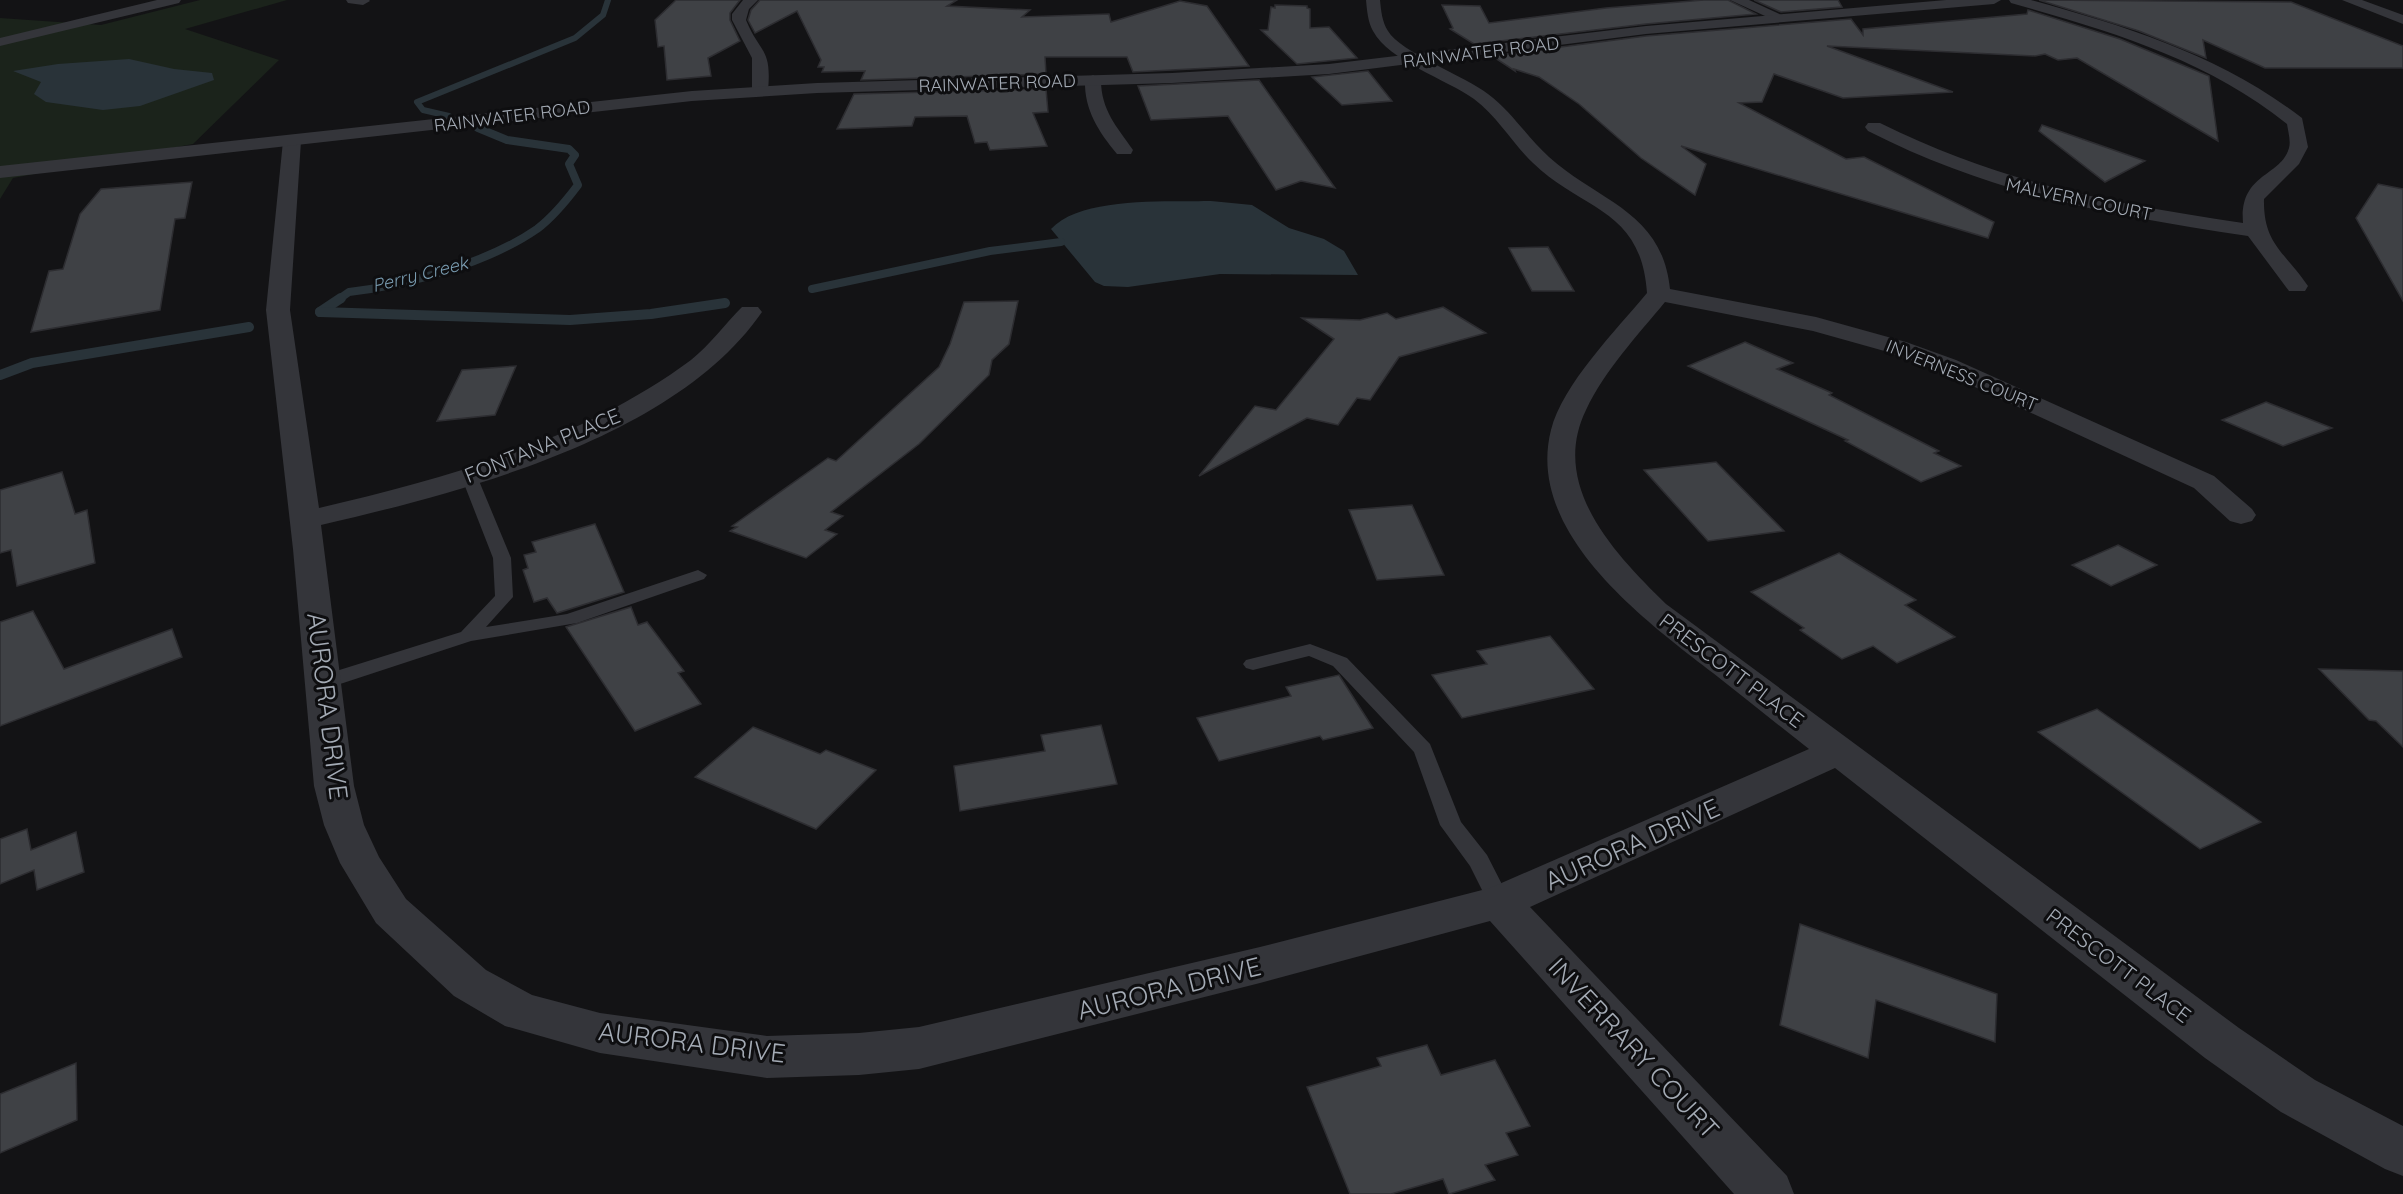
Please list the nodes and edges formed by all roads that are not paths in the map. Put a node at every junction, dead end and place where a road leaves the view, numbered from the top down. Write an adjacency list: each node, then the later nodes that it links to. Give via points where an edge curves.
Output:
1 (174, 0): 10 (street)
2 (751, 0): 13 (street, via 738,17 758,51 763,70)
3 (1373, 0): 11 (street, via 1380,34)
4 (1737, 0): 8 (street)
5 (1994, 0): 8 (street, RAINWATER ROAD)
6 (2016, 0): 18 (street, via 2118,29 2163,47 2248,86 2296,122 2300,147 2254,199 2253,221)
7 (2349, 0): 9 (street)
8 (1781, 18): 11 (street, RAINWATER ROAD, via 1646,30)
9 (2403, 20)
10 (0, 42)
11 (1418, 60): 12 (street, RAINWATER ROAD, via 1276,72); 20 (street, via 1485,99 1510,122 1541,161 1632,224 1656,258)
12 (1093, 80): 13 (street, RAINWATER ROAD); 16 (street, via 1100,116)
13 (760, 91): 15 (street, RAINWATER ROAD)
14 (1874, 127): 18 (street, MALVERN COURT, via 1958,166 2045,195)
15 (292, 141): 17 (street, RAINWATER ROAD); 24 (street, AURORA DRIVE, via 278,310)
16 (1124, 150)
17 (0, 172)
18 (2258, 231): 19 (street, via 2261,241)
19 (2296, 286)
20 (1659, 294): 23 (street, INVERNESS COURT, via 1816,324 1947,365 2204,482); 29 (street, PRESCOTT PLACE, via 1599,368 1566,426 1560,448 1562,474 1575,512 1614,570 1654,611)
21 (750, 312): 22 (street, FONTANA PLACE, via 701,364 646,400 550,447)
22 (469, 476): 24 (street, FONTANA PLACE); 26 (lane, via 502,558 504,597)
23 (2241, 515)
24 (304, 520): 28 (street, AURORA DRIVE)
25 (698, 575): 26 (lane, via 570,619)
26 (468, 636): 28 (lane)
27 (1253, 664): 30 (lane, via 1310,650 1340,662 1423,748 1452,825 1479,861)
28 (324, 682): 30 (street, AURORA DRIVE, via 334,786 344,825 361,863 391,911 470,982 521,1012 600,1033 766,1057 919,1048 1260,966)
29 (1839, 752): 30 (street, AURORA DRIVE); 31 (street, PRESCOTT PLACE, via 2222,1043 2298,1095)
30 (1499, 902): 32 (street, INVERRARY COURT)
31 (2403, 1152)
32 (1768, 1194)

